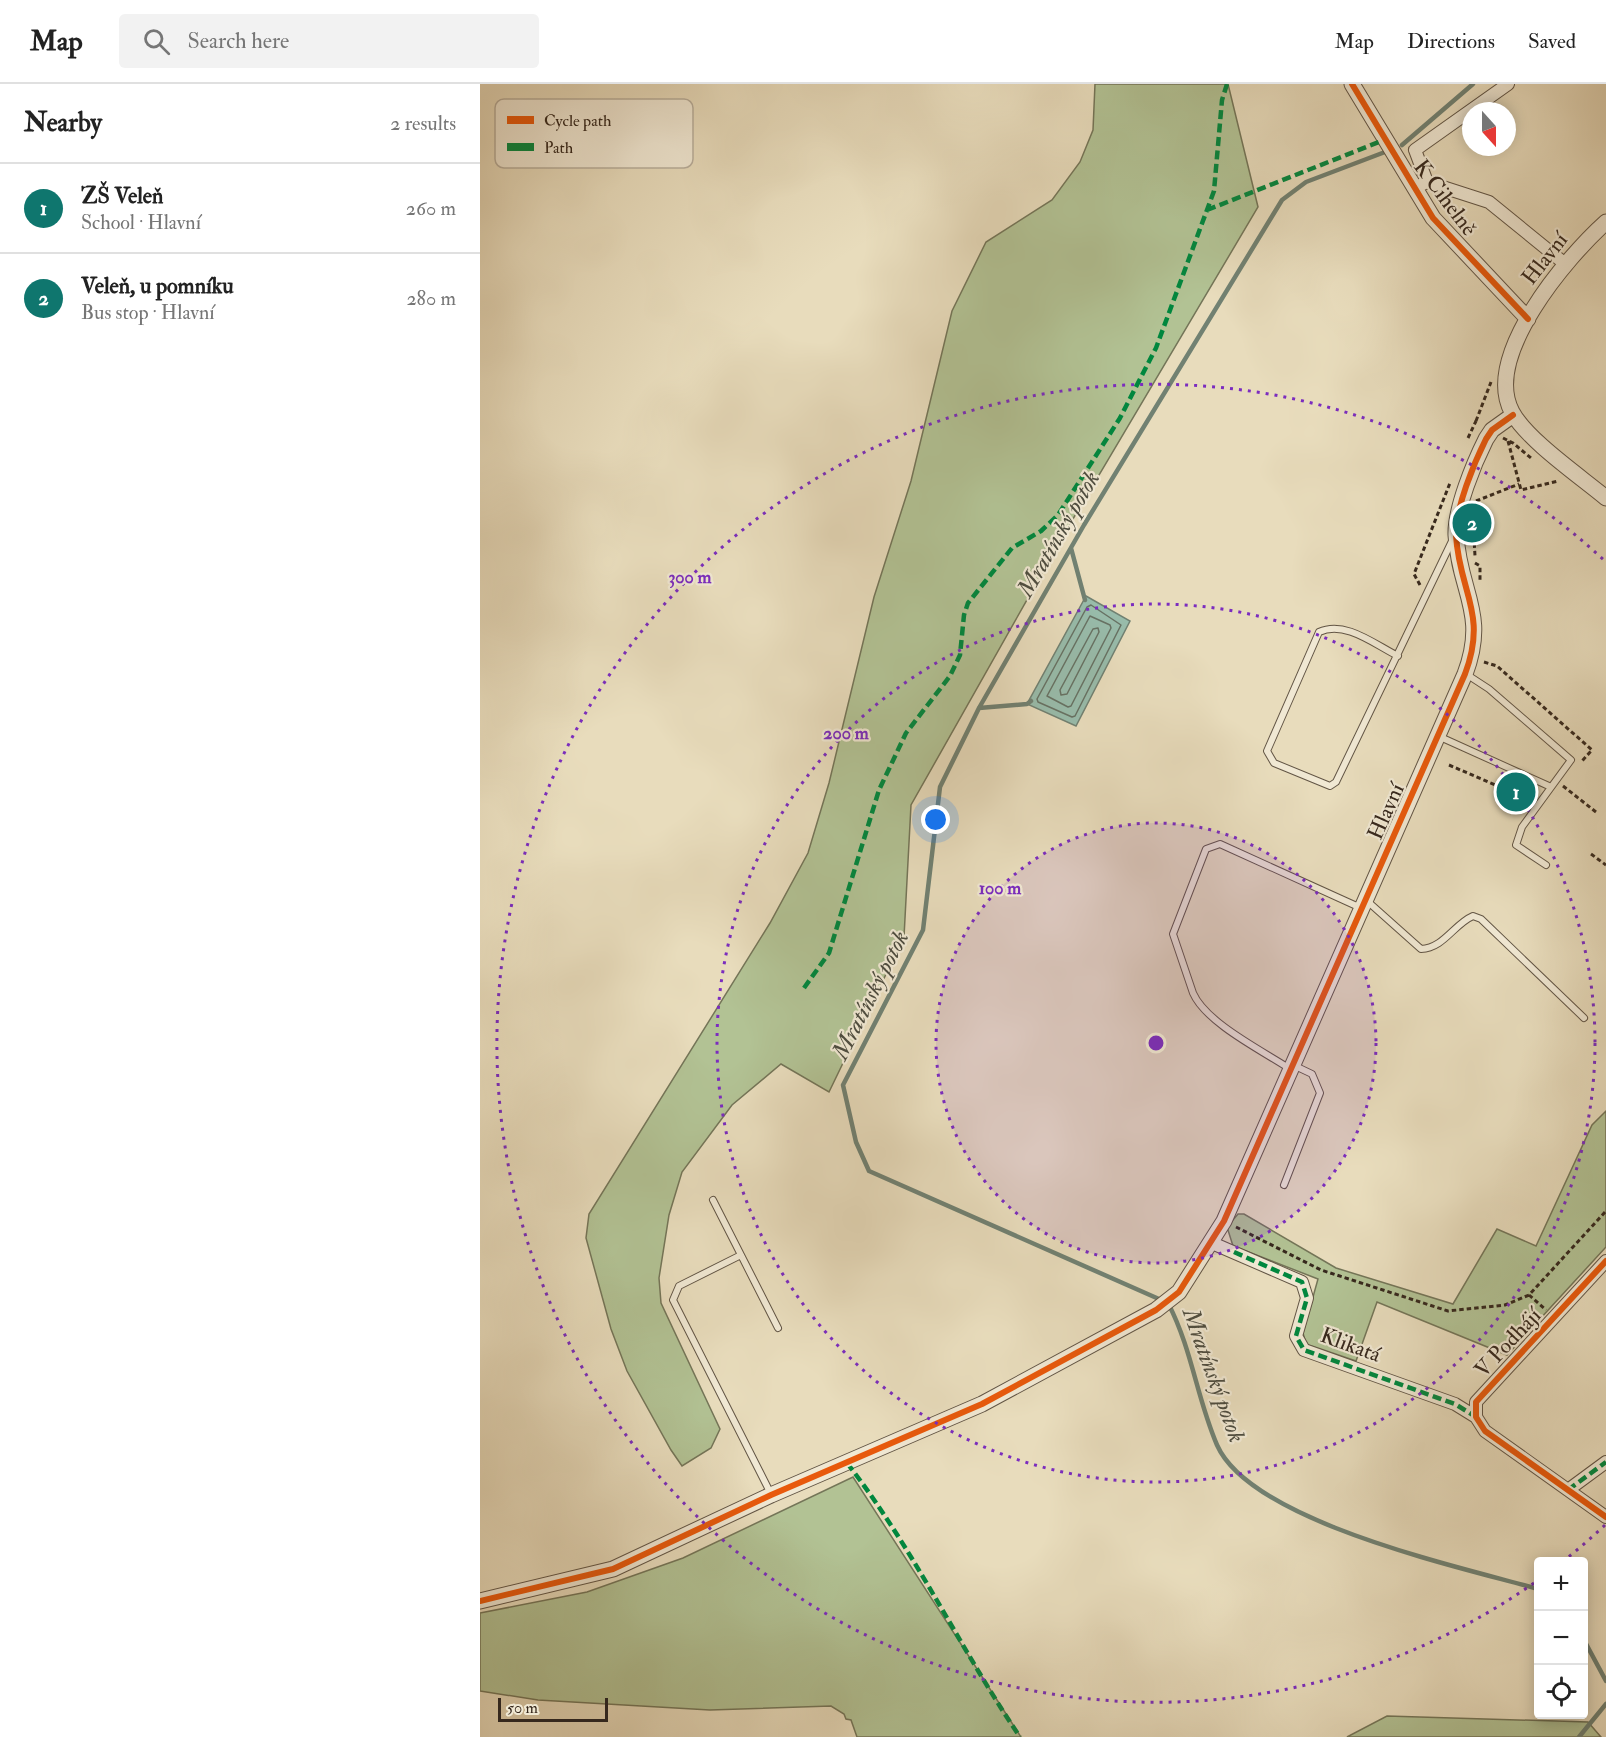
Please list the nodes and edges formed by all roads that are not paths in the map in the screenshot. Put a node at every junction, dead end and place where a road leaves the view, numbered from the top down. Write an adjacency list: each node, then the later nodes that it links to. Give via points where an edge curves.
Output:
1 (1352, 84): 3 (street, K Cihelně)
2 (1508, 84): 3 (street, via 1415,150)
3 (1420, 185): 5 (street, via 1489,202); 6 (street, K Cihelně, via 1433,218)
4 (1606, 222): 5 (street, Hlavní)
5 (1564, 263): 6 (street, Hlavní)
6 (1527, 319): 7 (street, Hlavní, via 1506,377 1506,395)
7 (1514, 415): 8 (street, via 1531,435); 9 (street, Hlavní, via 1492,430 1482,448 1458,517)
8 (1606, 498)
9 (1456, 534): 10 (lane); 11 (street, Hlavní, via 1475,620 1474,647)
10 (1398, 656): 10 (lane, via 1341,628 1329,627 1319,632 1267,751 1269,758 1330,786 1336,782)
11 (1465, 674): 12 (street, Hlavní); 13 (lane, via 1489,689 1571,760)
12 (1438, 736): 13 (lane); 15 (street, Hlavní)
13 (1553, 790): 14 (lane, via 1522,827 1516,845)
14 (1546, 865)
15 (1363, 904): 16 (lane, via 1421,949 1437,945 1465,919 1480,919); 17 (street, Hlavní); 17 (lane, via 1220,844 1206,849 1173,934 1193,993 1210,1015)
16 (1584, 1018)
17 (1292, 1067): 18 (lane, via 1312,1074 1320,1093); 20 (street, Hlavní)
18 (1284, 1185)
19 (713, 1200): 21 (lane)
20 (1212, 1243): 24 (street, Klikatá, via 1302,1282 1307,1298 1296,1336 1304,1350 1455,1404); 27 (street, Hlavní, via 1179,1292 1156,1310 982,1404)
21 (741, 1255): 23 (lane); 27 (lane, via 679,1286 673,1300)
22 (1606, 1261): 24 (street, V Podhájí, via 1476,1402)
23 (778, 1328)
24 (1476, 1417): 26 (street, via 1485,1431)
25 (1606, 1462): 26 (street)
26 (1568, 1490): 28 (street)
27 (771, 1495): 29 (street, Hlavní, via 613,1569)
28 (1606, 1517)
29 (480, 1601)

